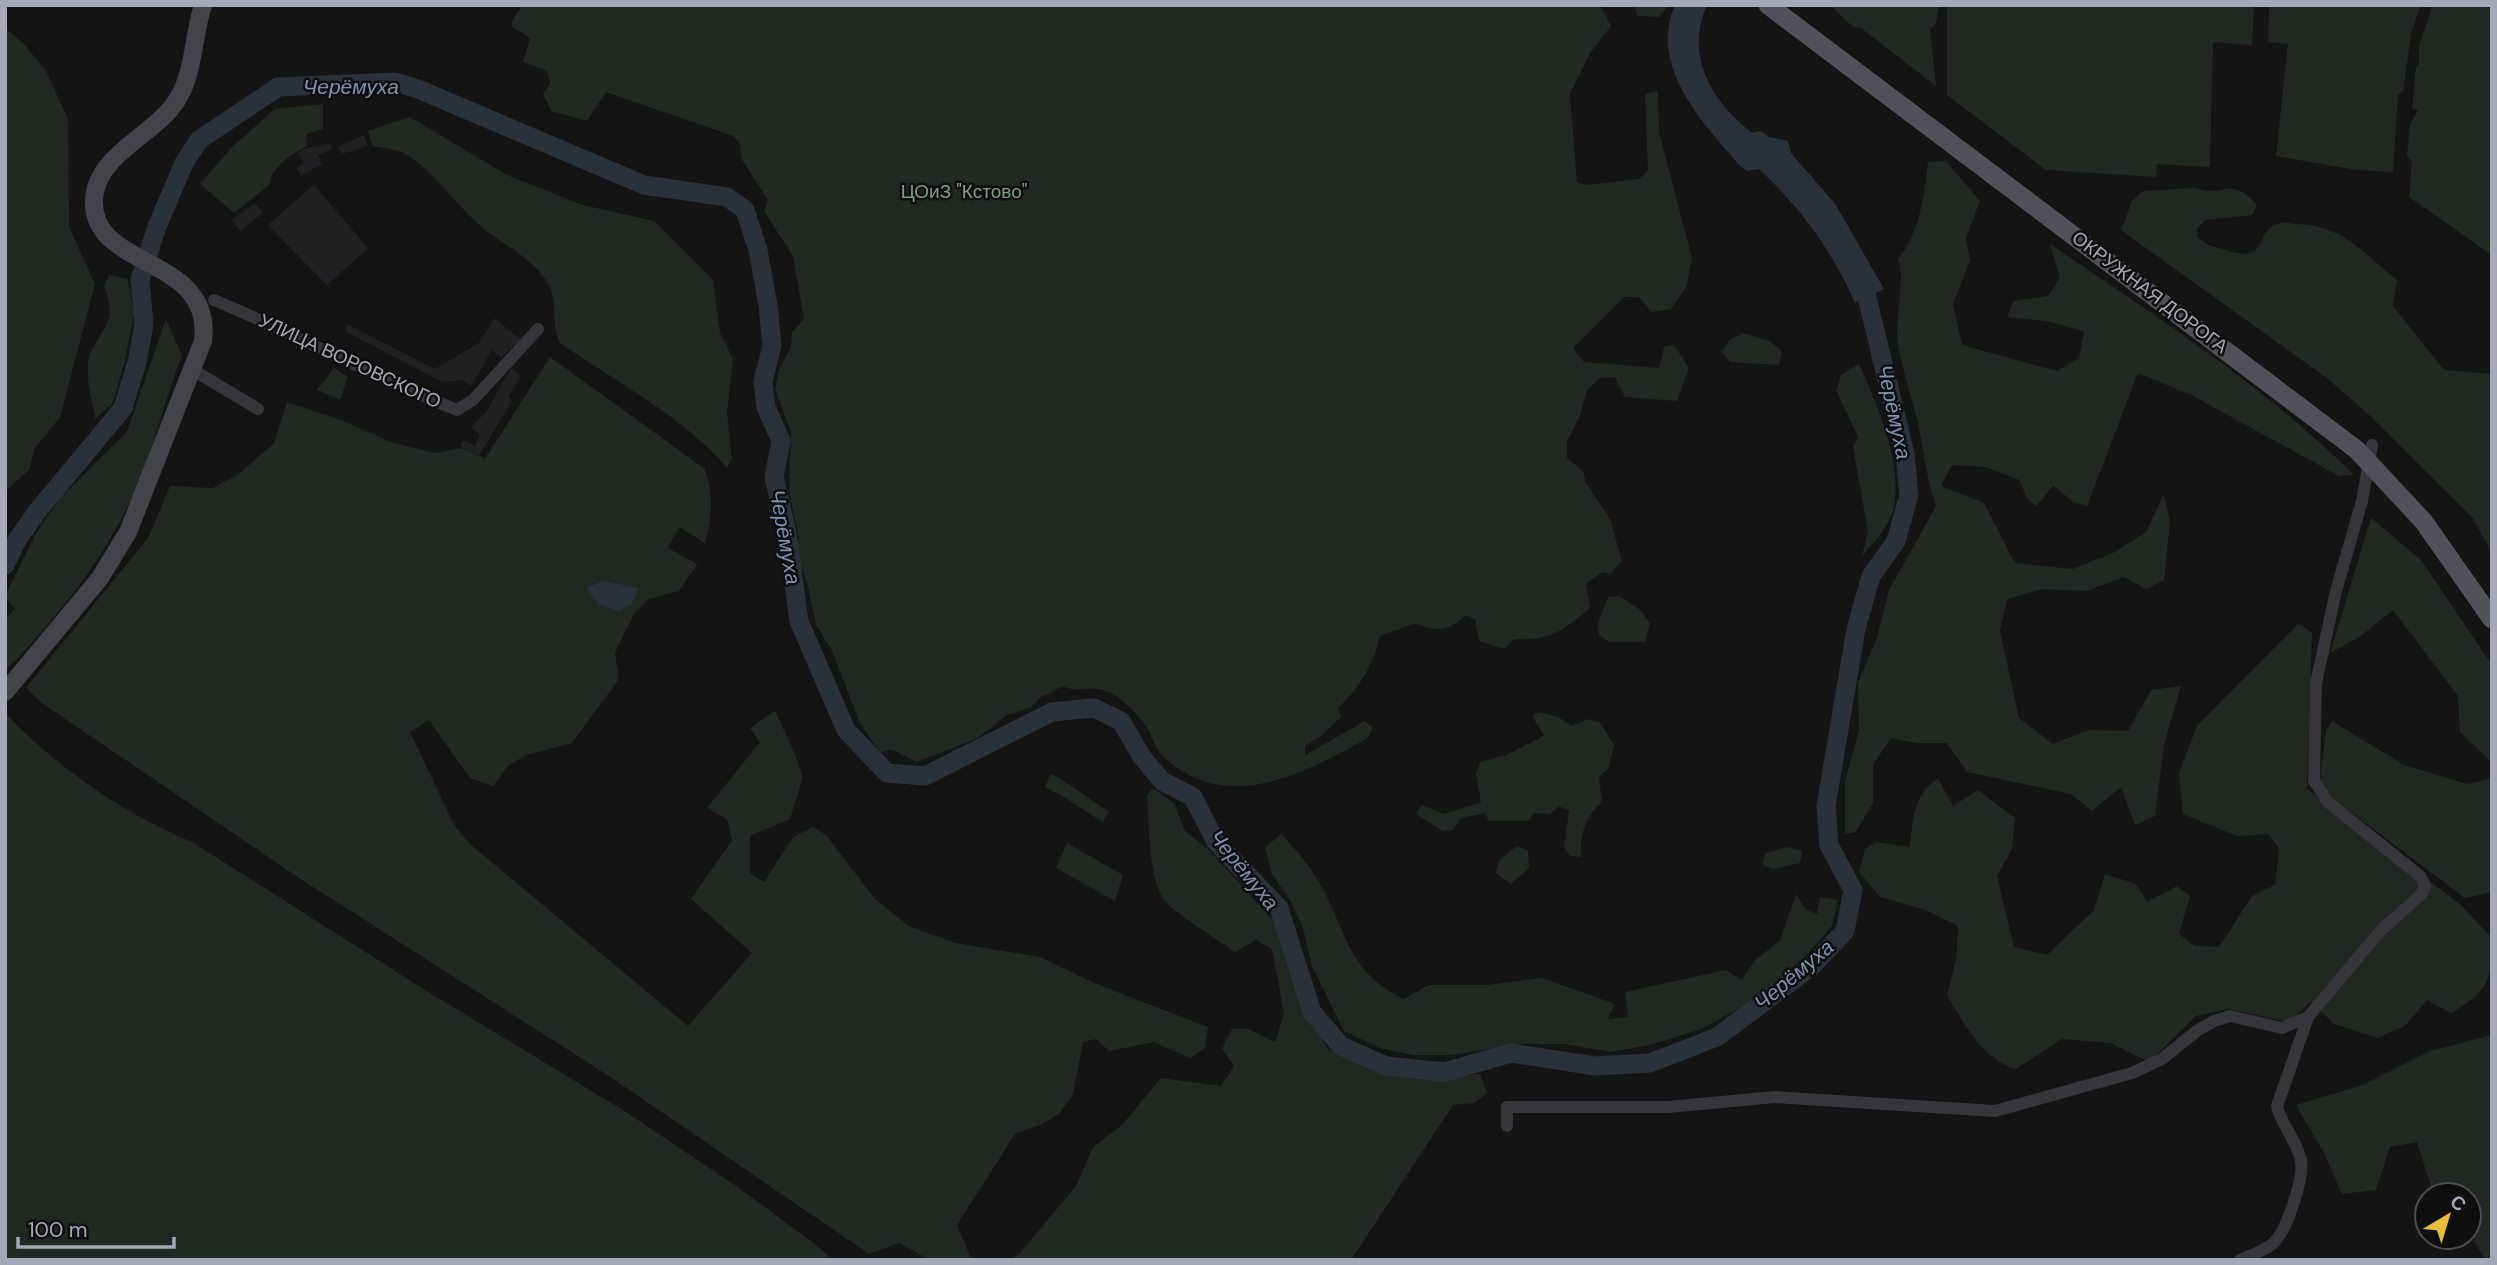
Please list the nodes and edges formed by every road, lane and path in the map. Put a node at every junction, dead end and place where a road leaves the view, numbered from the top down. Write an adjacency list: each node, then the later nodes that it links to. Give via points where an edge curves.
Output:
1 (203, 5): 5 (main road, via 181,94 166,114 113,161 96,186 94,204 99,223 118,244 196,297 203,311 203,341)
2 (1775, 6): 7 (main road, ОКРУЖНАЯ ДОРОГА, via 2326,407)
3 (214, 300): 4 (street, УЛИЦА ВОРОВСКОГО, via 298,336 393,385 457,410 473,400)
4 (538, 329)
5 (193, 370): 6 (street); 10 (main road, via 119,548 66,622)
6 (258, 409)
7 (2371, 454): 8 (main road, ОКРУЖНАЯ ДОРОГА, via 2434,513); 9 (main road, ОКРУЖНАЯ ДОРОГА); 11 (street, via 2316,683 2314,781 2328,802 2420,876 2425,886)
8 (2492, 596)
9 (2492, 619)
10 (5, 692)
11 (2308, 1017): 12 (street, via 2283,1028 2222,1018 2198,1030 2162,1059 2132,1073 1995,1111 1776,1097 1668,1107 1507,1107); 13 (street, via 2277,1106 2301,1158 2301,1178 2278,1238)
12 (1507, 1126)
13 (2240, 1260)

